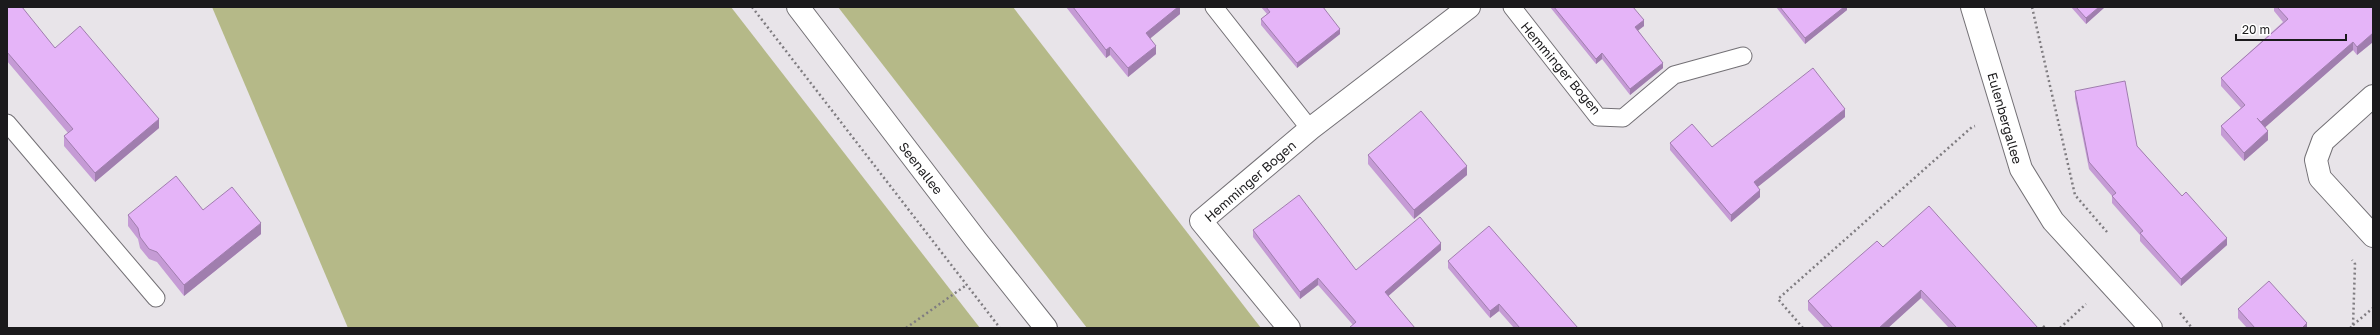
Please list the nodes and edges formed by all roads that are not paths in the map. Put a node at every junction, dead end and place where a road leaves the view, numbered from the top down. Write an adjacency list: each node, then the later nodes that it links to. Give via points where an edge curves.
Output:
1 (798, 7): 12 (street, Seenallee)
2 (1214, 7): 9 (lane)
3 (1469, 7): 9 (street, Hemminger Bogen)
4 (1512, 7): 6 (lane, Hemminger Bogen, via 1598,117 1623,118 1674,75)
5 (1972, 7): 14 (street, Eulenbergallee, via 2021,169 2053,221)
6 (1743, 56)
7 (2373, 96): 10 (street, via 2322,141 2316,160 2320,178)
8 (7, 123): 11 (lane)
9 (1310, 128): 13 (street, Hemminger Bogen, via 1201,221)
10 (2373, 236)
11 (156, 298)
12 (1046, 328)
13 (1289, 328)
14 (2151, 328)

